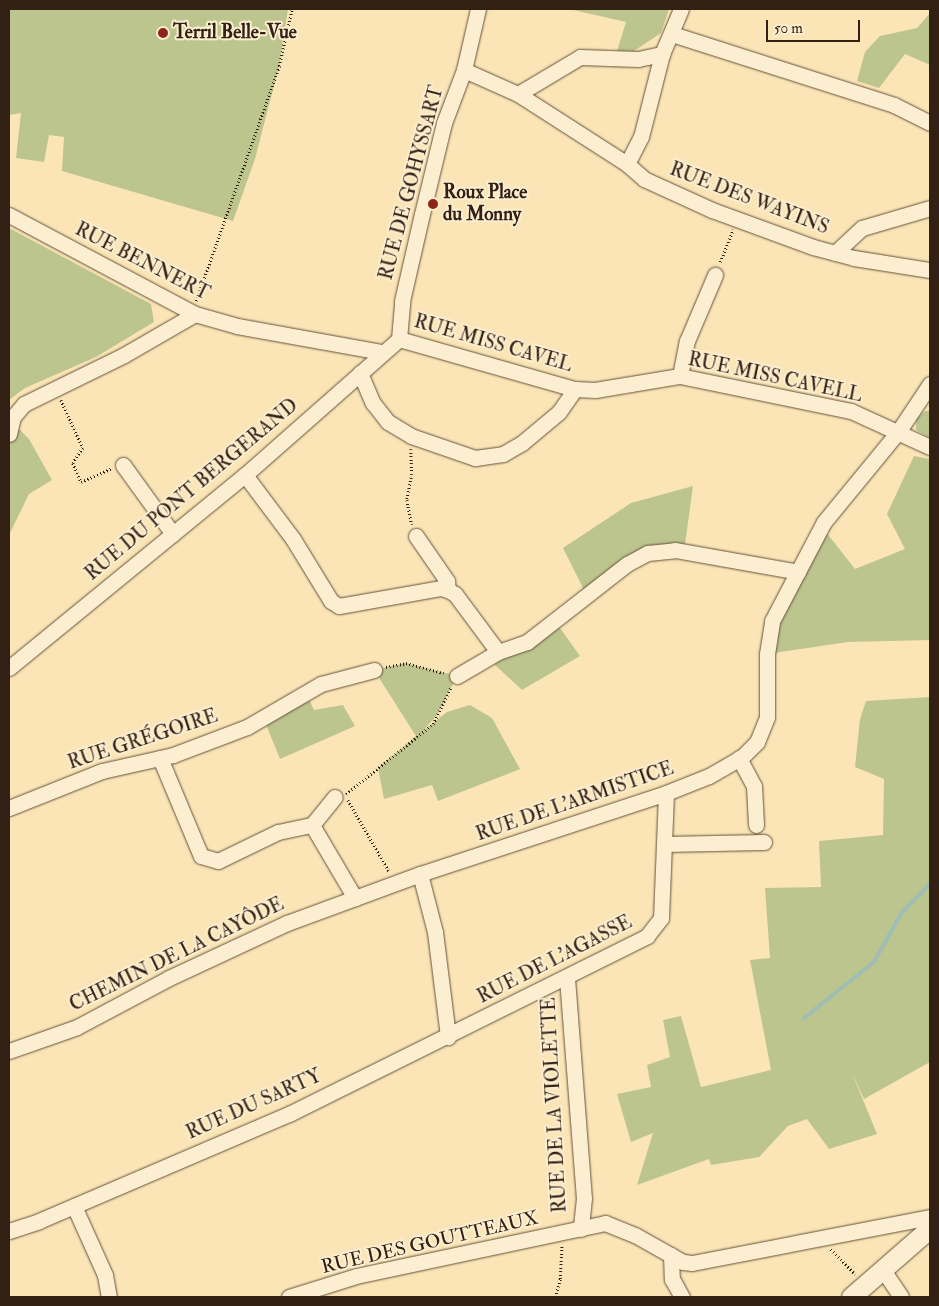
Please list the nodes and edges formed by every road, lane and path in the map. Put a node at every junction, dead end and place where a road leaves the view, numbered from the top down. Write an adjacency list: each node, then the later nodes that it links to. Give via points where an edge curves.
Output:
1 (292, 9): 16 (path, via 279,66)
2 (478, 9): 6 (street, RUE DE GOHYSSART)
3 (680, 9): 4 (street)
4 (672, 34): 5 (street); 8 (street, via 894,106)
5 (662, 54): 7 (street, via 638,60 580,57); 9 (street, via 641,137)
6 (464, 70): 7 (street, RUE DES WAYINS); 17 (street, RUE DE GOHYSSART, via 444,123 422,214 402,301)
7 (518, 94): 9 (street, RUE DES WAYINS)
8 (930, 123)
9 (628, 164): 12 (street, RUE DES WAYINS, via 644,179)
10 (930, 208): 13 (street, via 862,228)
11 (9, 215): 16 (street, RUE BENNERT)
12 (738, 220): 13 (street, RUE DES WAYINS); 15 (path)
13 (835, 253): 14 (street, RUE DES WAYINS)
14 (930, 270)
15 (715, 275): 20 (street, via 687,342)
16 (192, 313): 18 (street, RUE BENNERT, via 237,326); 22 (street, via 124,355)
17 (399, 339): 18 (street, RUE DU PONT BERGERAND); 23 (street, RUE MISS CAVEL)
18 (381, 352): 19 (street, RUE DU PONT BERGERAND)
19 (360, 373): 26 (street, via 374,403 388,422); 29 (street, RUE DU PONT BERGERAND)
20 (680, 376): 23 (street, RUE MISS CAVELL, via 595,390); 24 (street, RUE MISS CAVELL, via 851,411)
21 (930, 384): 24 (street, RUE DE L'ARMISTICE)
22 (55, 389): 25 (street, via 24,404 13,417); 28 (path, via 83,448 72,463 81,482 102,470)
23 (576, 389): 26 (street, via 559,412 522,443 503,454 474,458)
24 (898, 432): 27 (street, RUE MISS CAVELL); 32 (street, RUE DE L'ARMISTICE, via 824,522)
25 (9, 434)
26 (411, 436): 31 (path, via 412,474 407,500)
27 (930, 447)
28 (123, 465): 30 (street)
29 (246, 475): 30 (street, RUE DU PONT BERGERAND); 33 (street, via 293,539 331,602 339,606 441,588)
30 (173, 534): 35 (street, RUE DU PONT BERGERAND)
31 (416, 536): 33 (street, via 447,581)
32 (798, 572): 34 (street, via 675,550 648,553 627,564 527,642); 39 (street, RUE DE L'ARMISTICE, via 772,621 767,654 767,716 757,742)
33 (448, 590): 34 (street, via 455,594)
34 (498, 652): 37 (street)
35 (9, 668)
36 (374, 670): 37 (path, via 406,663); 38 (street, RUE GRÉGOIRE, via 321,684 247,727)
37 (457, 676): 41 (path, via 432,724)
38 (160, 758): 42 (street, RUE GRÉGOIRE, via 102,771); 43 (street, via 201,856 218,861 278,832)
39 (739, 758): 40 (street, RUE DE L'ARMISTICE, via 709,776); 44 (street, via 754,786)
40 (666, 794): 46 (street, RUE DE L'AGASSE); 47 (street, RUE DE L'ARMISTICE)
41 (341, 795): 43 (street); 48 (path)
42 (9, 808)
43 (312, 825): 49 (street)
44 (756, 825)
45 (764, 842): 46 (street)
46 (664, 844): 50 (street, RUE DE L'AGASSE, via 661,918 648,936)
47 (420, 874): 48 (street, CHEMIN DE LA CAYÔDE); 51 (street, via 435,932)
48 (395, 883): 49 (street, CHEMIN DE LA CAYÔDE)
49 (355, 898): 52 (street, CHEMIN DE LA CAYÔDE, via 287,923 168,978 77,1027)
50 (567, 978): 51 (street, RUE DE L'AGASSE); 56 (street, RUE DE LA VIOLETTE, via 584,1198)
51 (448, 1037): 53 (street, RUE DU SARTY, via 289,1114)
52 (9, 1051)
53 (74, 1206): 57 (street, RUE DU SARTY); 63 (street, via 105,1275)
54 (930, 1217): 59 (street, RUE DES GOUTTEAUX)
55 (930, 1228): 61 (street)
56 (581, 1229): 58 (street, RUE DES GOUTTEAUX); 60 (street, RUE DES GOUTTEAUX, via 605,1223)
57 (9, 1231)
58 (562, 1234): 64 (street, RUE DES GOUTTEAUX, via 356,1276); 65 (path, via 560,1279)
59 (822, 1238): 60 (street, RUE DES GOUTTEAUX, via 692,1263); 62 (path)
60 (671, 1255): 66 (street, via 672,1279)
61 (883, 1270): 62 (street); 67 (street)
62 (858, 1292)
63 (109, 1297)
64 (289, 1297)
65 (555, 1297)
66 (682, 1297)
67 (901, 1297)

